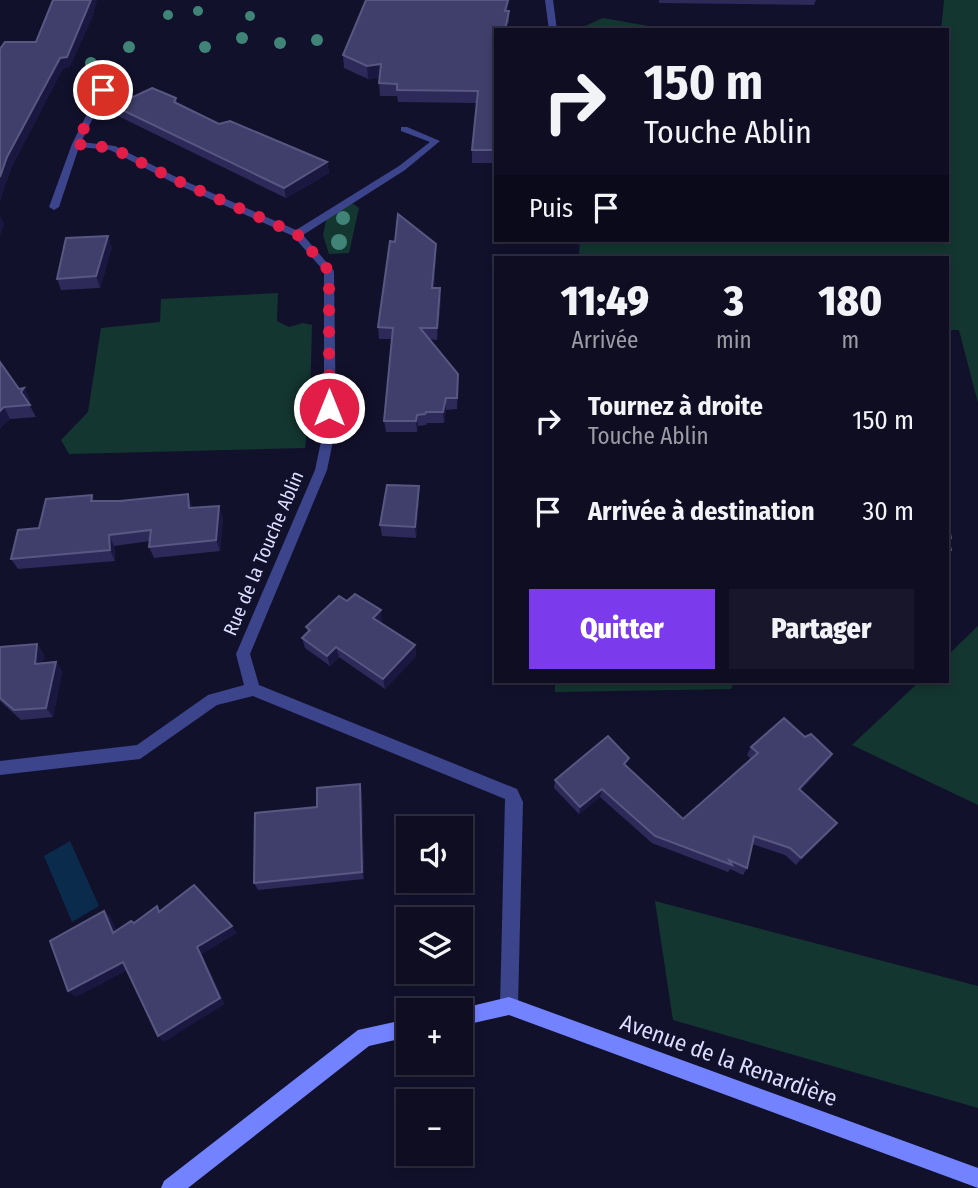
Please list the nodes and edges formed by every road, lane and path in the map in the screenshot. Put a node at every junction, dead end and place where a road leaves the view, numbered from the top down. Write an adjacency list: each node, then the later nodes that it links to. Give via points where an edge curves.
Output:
1 (549, 0): 2 (street)
2 (553, 28)
3 (103, 90): 5 (street)
4 (404, 129): 7 (street, via 436,141 402,168)
5 (76, 144): 6 (street); 7 (street, Rue de la Touche Ablin, via 112,148)
6 (54, 207)
7 (297, 234): 8 (street, Rue de la Touche Ablin, via 329,271 330,427 321,470 243,654)
8 (253, 689): 9 (street, via 213,700 140,752); 10 (street, via 511,794)
9 (0, 768)
10 (509, 1006): 11 (street); 13 (street, Avenue de la Renardière)
11 (473, 1014)
12 (396, 1031): 14 (street, via 365,1037)
13 (978, 1178)
14 (171, 1188)

